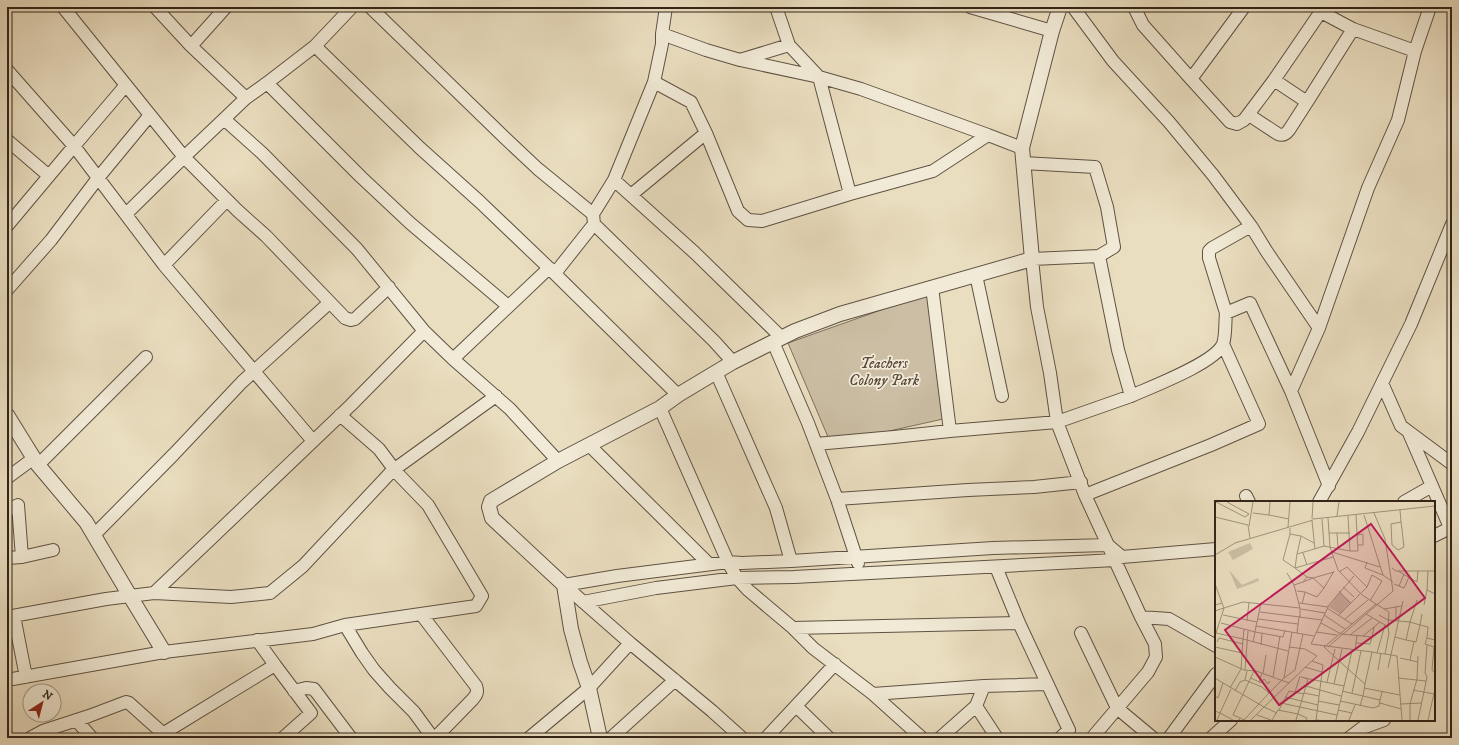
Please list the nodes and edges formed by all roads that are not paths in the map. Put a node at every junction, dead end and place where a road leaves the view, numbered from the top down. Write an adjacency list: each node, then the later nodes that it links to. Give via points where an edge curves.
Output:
1 (63, 7): 29 (street)
2 (155, 7): 19 (street)
3 (226, 7): 19 (street)
4 (352, 7): 20 (street)
5 (370, 7): 49 (street, via 510,143)
6 (666, 7): 17 (street)
7 (776, 7): 18 (street)
8 (970, 7): 16 (street)
9 (1060, 7): 16 (street)
10 (1073, 7): 52 (street, via 1113,60 1214,175)
11 (1134, 7): 25 (street, via 1143,25)
12 (1244, 7): 25 (street)
13 (1430, 7): 21 (street)
14 (1323, 10): 15 (street); 26 (street)
15 (1353, 29): 21 (street); 31 (street)
16 (1052, 31): 39 (street)
17 (662, 34): 22 (street); 27 (street)
18 (789, 45): 22 (street); 24 (street)
19 (191, 46): 30 (street)
20 (315, 46): 28 (street); 56 (street)
21 (1415, 51): 64 (street, via 1398,120 1368,188)
22 (740, 60): 24 (street)
23 (7, 70): 38 (street)
24 (819, 77): 36 (street, via 861,89); 45 (street)
25 (1191, 79): 33 (street, via 1230,122 1237,124)
26 (1274, 80): 31 (street); 33 (street)
27 (654, 82): 35 (street, via 691,102); 44 (street)
28 (267, 83): 30 (street); 62 (street, via 410,223)
29 (126, 85): 32 (street); 38 (street)
30 (246, 98): 34 (street)
31 (1307, 102): 33 (street, via 1286,134 1282,135)
32 (150, 114): 40 (street); 43 (street)
33 (1248, 115)
34 (224, 119): 40 (street); 58 (street, via 262,153 357,249)
35 (706, 132): 45 (street, via 738,211 748,220 762,221); 46 (street)
36 (988, 135): 39 (street); 45 (street, via 932,171)
37 (7, 140): 42 (street)
38 (74, 146): 42 (street); 43 (street)
39 (1022, 148): 41 (street)
40 (184, 157): 47 (street); 48 (street)
41 (1023, 164): 53 (street, via 1095,167 1107,207 1114,247); 54 (street)
42 (49, 176): 51 (street)
43 (98, 178): 48 (street); 60 (street, via 51,240)
44 (614, 180): 46 (street); 49 (street)
45 (850, 194)
46 (631, 195): 66 (street, via 695,253)
47 (227, 200): 55 (street); 61 (street, via 266,236)
48 (126, 214): 55 (street)
49 (593, 219): 56 (street, via 556,272); 70 (street)
50 (1452, 224): 73 (street, via 1411,324)
51 (7, 226)
52 (1251, 226): 63 (street, via 1209,251); 64 (street)
53 (1099, 256): 54 (street); 78 (street, via 1118,350)
54 (1032, 259): 57 (street); 82 (street, via 1037,307)
55 (164, 265): 71 (street)
56 (549, 268): 62 (street); 75 (street)
57 (976, 275): 59 (street); 77 (street)
58 (388, 287): 61 (street, via 351,320 345,318); 65 (street)
59 (932, 287): 66 (street, via 840,314); 83 (street)
60 (7, 290)
61 (329, 303): 71 (street)
62 (508, 306): 69 (street)
63 (1226, 313): 67 (street); 74 (street, via 1250,304)
64 (1319, 328): 74 (street)
65 (424, 332): 69 (street); 80 (street)
66 (777, 340): 70 (street); 86 (street)
67 (1223, 344): 78 (street, via 1197,367); 96 (street, via 1258,424)
68 (146, 357): 88 (street)
69 (453, 359): 76 (street)
70 (733, 362): 72 (street)
71 (254, 372): 85 (street); 102 (street)
72 (716, 372): 75 (street); 111 (street, via 776,508)
73 (1382, 383): 84 (street, via 1401,426); 94 (street)
74 (1291, 391): 94 (street)
75 (678, 395): 79 (street)
76 (496, 396): 89 (street); 91 (street)
77 (1002, 396)
78 (1131, 396): 82 (street)
79 (660, 408): 87 (street); 112 (street)
80 (340, 415): 85 (street); 91 (street, via 379,449)
81 (7, 416): 88 (street)
82 (1057, 422): 83 (street); 93 (street)
83 (950, 431): 86 (street)
84 (1409, 432): 90 (street); 95 (street)
85 (313, 441): 120 (street)
86 (816, 444): 97 (street)
87 (588, 445): 89 (street); 113 (street)
88 (36, 461): 92 (street); 102 (street)
89 (558, 461): 118 (street, via 491,501 489,507 492,518)
90 (1452, 464)
91 (395, 469): 120 (street, via 303,566 270,593 231,597); 123 (street, via 428,505 482,596 476,606)
92 (7, 478)
93 (1081, 482): 96 (street); 97 (street)
94 (1329, 486): 98 (street)
95 (1432, 486): 99 (street); 101 (street)
96 (1085, 495): 104 (street)
97 (837, 499): 107 (street)
98 (1321, 501)
99 (1406, 501)
100 (7, 510): 108 (street, via 18,505)
101 (1451, 530): 103 (street)
102 (94, 535): 121 (street)
103 (1435, 536)
104 (1108, 545): 107 (street); 110 (street)
105 (1215, 549): 110 (street)
106 (53, 550): 108 (street)
107 (855, 556): 111 (street); 116 (street)
108 (22, 557): 109 (street)
109 (7, 558)
110 (1119, 558): 114 (street); 125 (street)
111 (791, 561): 112 (street)
112 (728, 562): 113 (street); 117 (street)
113 (709, 564): 115 (street)
114 (996, 567): 116 (street); 126 (street)
115 (641, 573): 118 (street); 119 (street)
116 (862, 574): 117 (street)
117 (737, 578): 119 (street); 128 (street)
118 (564, 585): 122 (street); 142 (street, via 571,629)
119 (656, 588): 122 (street)
120 (154, 593): 121 (street)
121 (130, 596): 124 (street); 133 (street)
122 (583, 602): 131 (street)
123 (421, 614): 127 (street); 158 (street, via 478,690 473,699)
124 (10, 616): 137 (street)
125 (1141, 617): 132 (street, via 1169,619); 147 (street, via 1155,644 1156,657 1148,672)
126 (1018, 623): 128 (street); 140 (street)
127 (345, 625): 130 (street, via 313,634); 158 (street, via 374,670 414,712)
128 (793, 628): 134 (street, via 813,648)
129 (1081, 632): 147 (street)
130 (257, 640): 133 (street); 135 (street)
131 (630, 643): 139 (street); 142 (street)
132 (1215, 645)
133 (164, 652): 137 (street)
134 (835, 664): 144 (street); 145 (street)
135 (275, 665): 143 (street); 152 (street)
136 (1215, 675): 169 (street)
137 (26, 677): 138 (street)
138 (7, 680)
139 (675, 680): 153 (street, via 712,711); 161 (street)
140 (1047, 684): 141 (street); 151 (street)
141 (984, 686): 144 (street); 146 (street)
142 (588, 688): 159 (street); 160 (street)
143 (294, 691): 156 (street, via 310,714); 157 (street, via 314,689)
144 (873, 694): 164 (street)
145 (796, 706): 162 (street); 163 (street)
146 (976, 706): 165 (street); 166 (street)
147 (1117, 708): 167 (street); 168 (street)
148 (76, 720): 152 (street, via 127,702); 154 (street); 155 (street)
149 (1230, 721): 170 (street)
150 (1381, 721): 171 (street, via 1362,728)
151 (1068, 735)
152 (166, 736)
153 (735, 736)
154 (30, 738)
155 (92, 738)
156 (283, 738)
157 (351, 738)
158 (434, 738)
159 (529, 738)
160 (600, 738)
161 (611, 738)
162 (766, 738)
163 (829, 738)
164 (922, 738)
165 (940, 738)
166 (997, 738)
167 (1092, 738)
168 (1153, 738)
169 (1169, 738)
170 (1211, 738)
171 (1349, 738)

